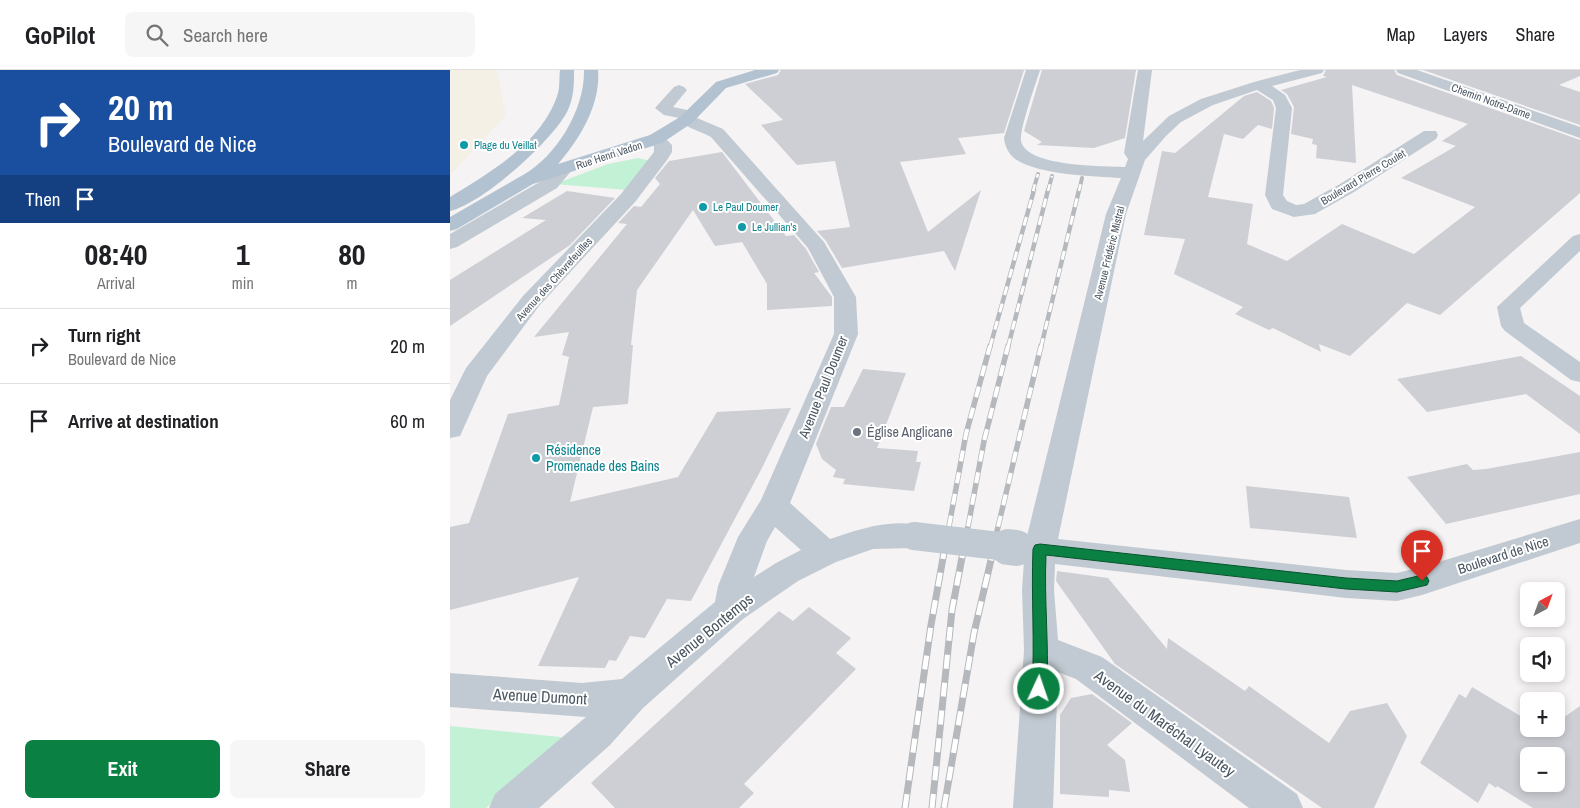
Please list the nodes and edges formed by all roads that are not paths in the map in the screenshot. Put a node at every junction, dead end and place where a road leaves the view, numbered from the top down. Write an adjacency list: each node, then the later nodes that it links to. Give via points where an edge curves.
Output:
1 (567, 70): 20 (main road, via 567,93 560,111 537,140 490,179)
2 (590, 70): 16 (main road, via 591,90)
3 (772, 70): 12 (main road, Rue Henri Vadon, via 721,86)
4 (1033, 70): 17 (street, via 1012,138 1013,146 1021,155 1050,165)
5 (1145, 70): 10 (street)
6 (1317, 70): 8 (street, Avenue Frédéric Mistral)
7 (1403, 70): 13 (street, Chemin Notre-Dame)
8 (1258, 85): 11 (street, Avenue Frédéric Mistral, via 1207,102); 14 (street, Boulevard Pierre Coulet, via 1280,98 1284,108 1274,195 1279,205 1294,211 1308,210)
9 (679, 90): 12 (street, Avenue Paul Doumer, via 663,108)
10 (1153, 105): 11 (street); 17 (street, via 1133,152)
11 (1191, 111): 17 (street, Avenue Frédéric Mistral, via 1170,123)
12 (688, 118): 15 (main road, Rue Henri Vadon); 26 (street, Avenue Paul Doumer, via 717,132 817,246 845,296 846,334)
13 (1580, 133)
14 (1430, 135)
15 (656, 139): 16 (main road); 18 (main road, Rue Henri Vadon); 25 (street, Avenue des Chèvrefeuilles, via 663,145 664,152 628,198 531,302 475,374)
16 (580, 143): 19 (main road)
17 (1134, 166): 28 (street, Avenue Frédéric Mistral, via 1116,214)
18 (563, 170): 19 (main road, Rue Henri Vadon); 23 (street, via 550,184)
19 (527, 180): 21 (main road)
20 (450, 205)
21 (450, 225)
22 (1580, 240): 24 (street, via 1508,307 1513,326)
23 (450, 243)
24 (1580, 374)
25 (450, 429)
26 (774, 505): 29 (street); 30 (street, Avenue Paul Doumer, via 753,537 734,586)
27 (1580, 531): 28 (street, Boulevard de Nice, via 1397,586 1346,584)
28 (1028, 548): 29 (street, Avenue Bontemps, bridge, via 914,536 872,537); 31 (street, Avenue Frédéric Mistral, via 1038,590)
29 (825, 553): 30 (street, Avenue Bontemps, via 787,572)
30 (731, 608): 33 (street, Avenue Bontemps)
31 (1041, 650): 35 (street, Avenue Frédéric Mistral); 36 (street, Avenue du Maréchal Lyautey, via 1089,668)
32 (450, 690): 33 (street, Avenue Dumont, via 582,700)
33 (630, 696): 34 (street, Avenue Bontemps, via 597,732)
34 (509, 808)
35 (1033, 808)
36 (1283, 808)

